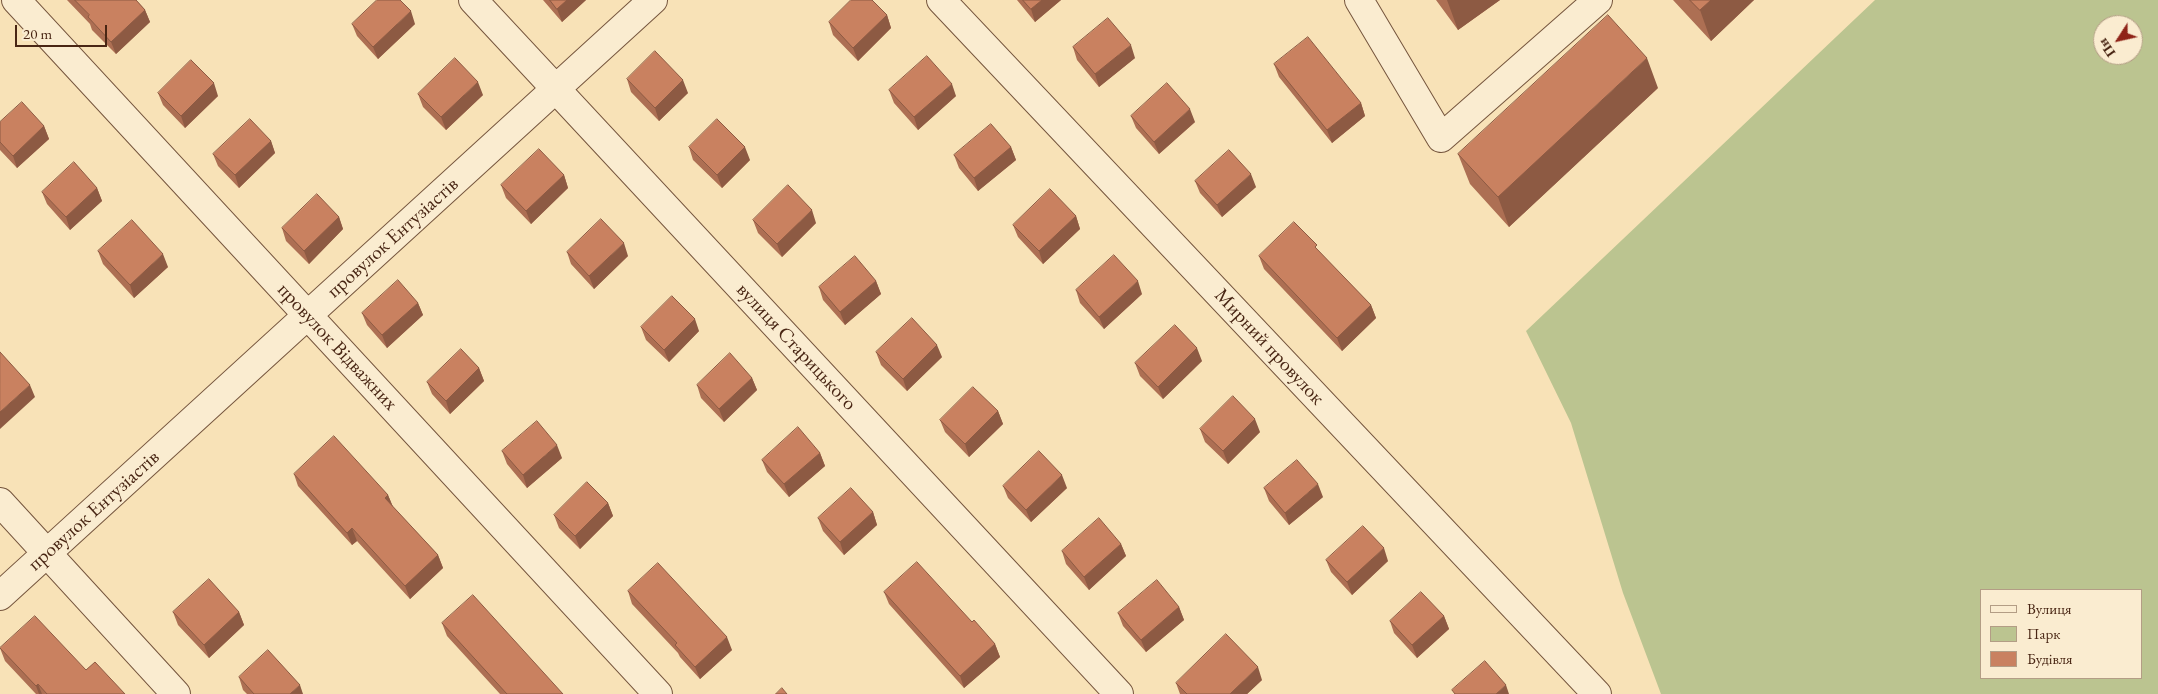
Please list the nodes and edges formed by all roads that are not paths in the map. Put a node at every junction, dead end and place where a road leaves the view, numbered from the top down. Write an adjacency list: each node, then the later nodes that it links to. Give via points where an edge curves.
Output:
1 (16, 0): 8 (street, провулок Відважних)
2 (472, 0): 7 (street, вулиця Старицького)
3 (653, 0): 7 (street, провулок Ентузіастів)
4 (941, 0): 15 (street, Мирний провулок)
5 (1359, 0): 6 (street, via 1441,138)
6 (1598, 0)
7 (555, 89): 8 (street, провулок Ентузіастів); 14 (street, вулиця Старицького)
8 (308, 316): 10 (street, провулок Ентузіастів); 13 (street, провулок Відважних)
9 (0, 502): 10 (street)
10 (48, 554): 11 (street, провулок Ентузіастів); 12 (street)
11 (0, 596)
12 (176, 694)
13 (658, 694)
14 (1119, 694)
15 (1597, 694)

